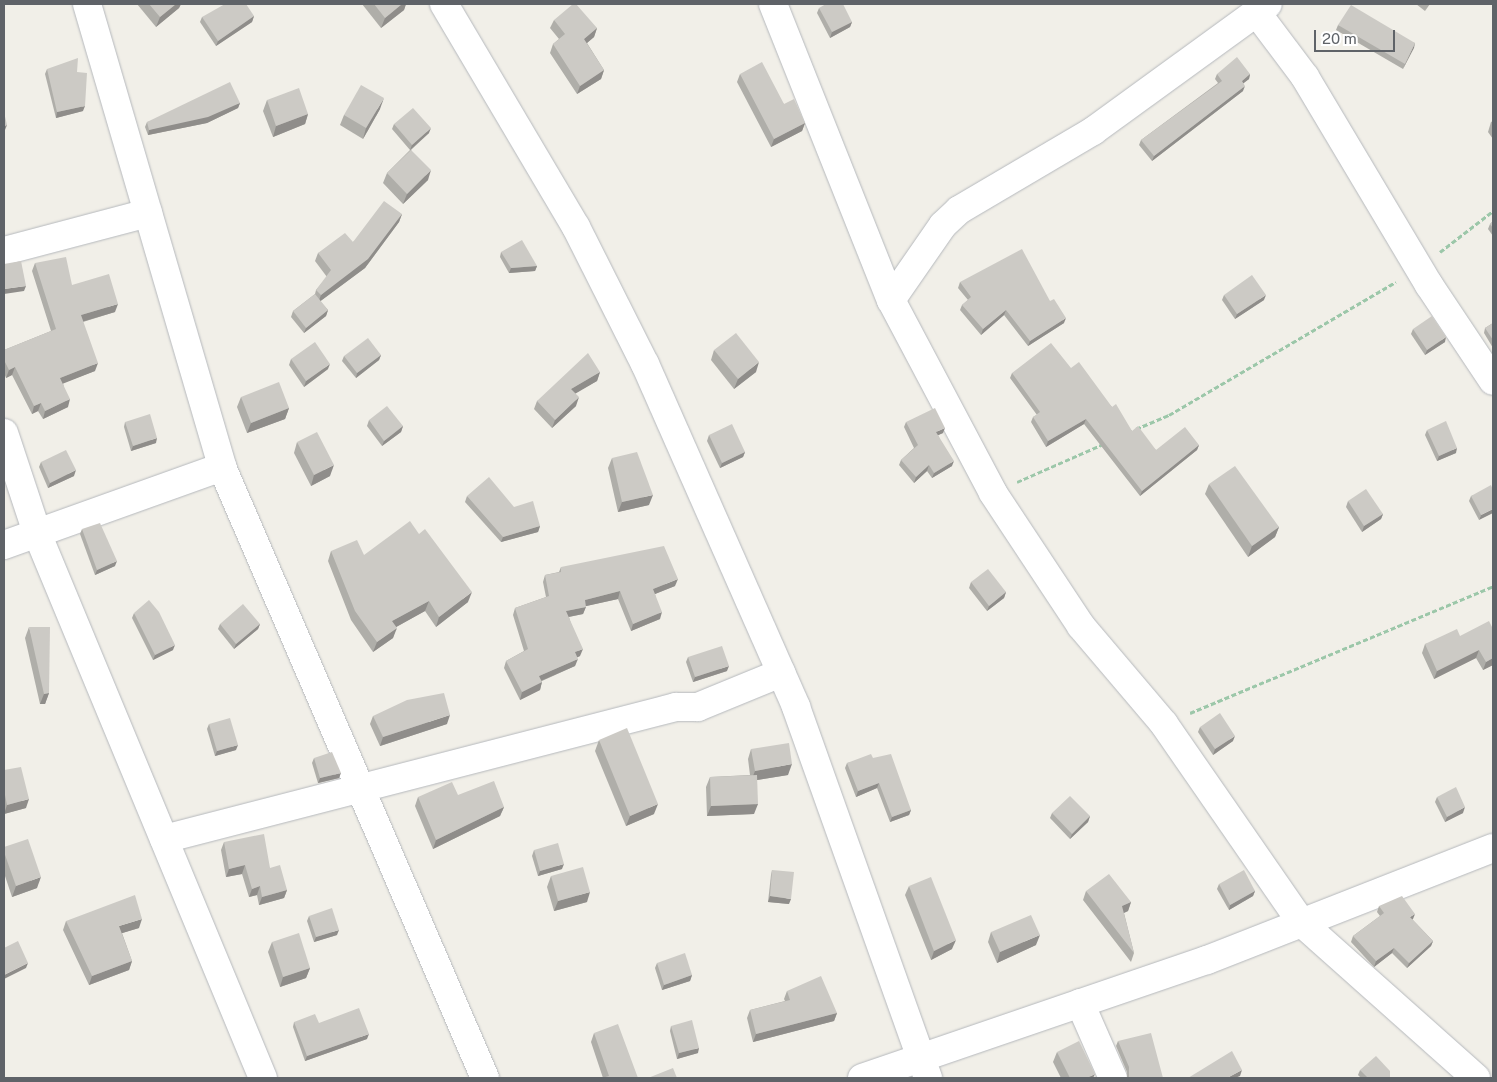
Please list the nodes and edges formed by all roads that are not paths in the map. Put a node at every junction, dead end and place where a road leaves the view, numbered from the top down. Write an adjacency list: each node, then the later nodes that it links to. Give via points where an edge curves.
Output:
1 (87, 4): 5 (street)
2 (444, 4): 13 (street, via 576,227 646,364)
3 (773, 4): 7 (street)
4 (1263, 8): 7 (street, via 1093,131 959,210 942,225); 8 (street, via 1419,268)
5 (148, 212): 6 (street); 10 (street)
6 (4, 250)
7 (891, 300): 17 (street, via 993,493 1081,626 1164,724)
8 (1493, 381)
9 (4, 432): 11 (street)
10 (222, 467): 11 (street); 14 (street)
11 (37, 533): 12 (street); 15 (street)
12 (4, 545)
13 (781, 673): 14 (street, via 698,707 676,707); 19 (street)
14 (360, 789): 15 (street); 21 (street)
15 (164, 840): 20 (street)
16 (1493, 848): 17 (street)
17 (1302, 923): 18 (street); 24 (street)
18 (1080, 1003): 19 (street); 23 (street)
19 (924, 1068): 22 (street)
20 (263, 1078)
21 (485, 1078)
22 (862, 1078)
23 (1113, 1078)
24 (1476, 1078)

